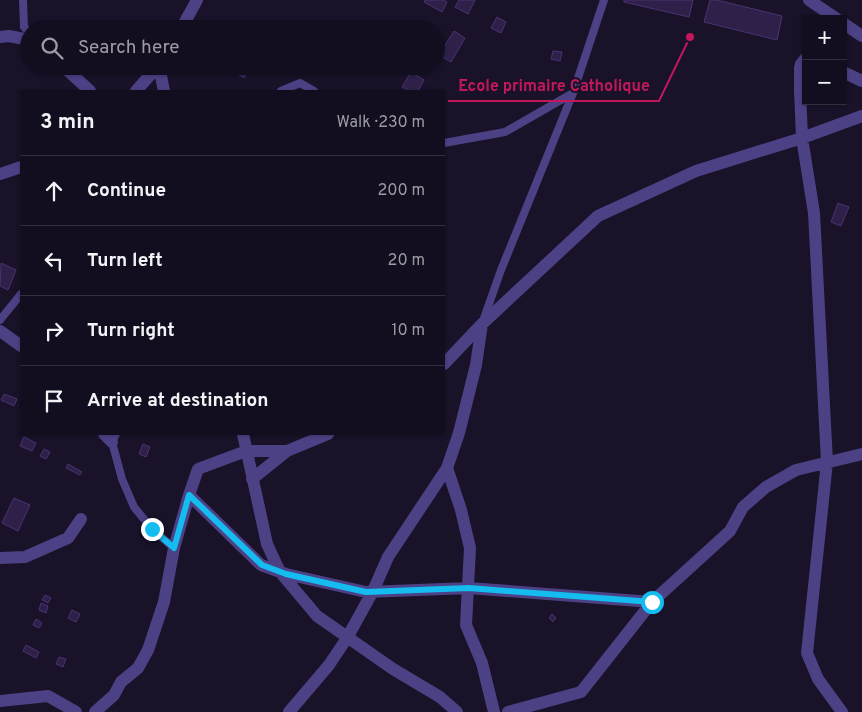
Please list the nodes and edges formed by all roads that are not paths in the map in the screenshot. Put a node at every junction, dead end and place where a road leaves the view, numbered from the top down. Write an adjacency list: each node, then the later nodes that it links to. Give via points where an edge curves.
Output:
1 (23, 0): 6 (lane)
2 (197, 0): 7 (street)
3 (604, 0): 23 (lane)
4 (810, 0): 5 (street)
5 (831, 15)
6 (24, 20)
7 (185, 20)
8 (847, 26): 9 (street)
9 (862, 36)
10 (0, 37): 11 (street)
11 (20, 38)
12 (804, 60): 25 (street, via 800,68)
13 (847, 74): 17 (street)
14 (73, 75): 18 (street)
15 (151, 75): 19 (street)
16 (161, 75): 20 (street)
17 (862, 81)
18 (89, 90)
19 (137, 90)
20 (164, 90)
21 (283, 90): 22 (lane, via 300,83)
22 (312, 90)
23 (572, 93): 26 (lane, via 505,132); 31 (lane)
24 (862, 116): 25 (street)
25 (802, 138): 31 (street, via 696,170 598,216); 41 (street, via 814,213)
26 (445, 143)
27 (20, 167): 28 (street)
28 (0, 174)
29 (20, 295): 30 (lane)
30 (0, 320)
31 (482, 324): 34 (street); 42 (street, via 476,365)
32 (0, 331): 33 (street)
33 (20, 345)
34 (445, 363)
35 (243, 435): 38 (street)
36 (326, 435): 39 (street)
37 (111, 436): 46 (lane, via 122,479 134,507)
38 (246, 451): 39 (street); 43 (street); 44 (street, via 198,469)
39 (287, 451): 43 (street)
40 (862, 454): 41 (street)
41 (827, 462): 51 (street, via 796,470 766,487 743,508 730,531); 60 (street, via 807,653 818,679)
42 (447, 468): 49 (street, via 470,548); 50 (street, via 388,557)
43 (252, 479): 48 (street, via 268,544)
44 (189, 495): 46 (street); 48 (street, via 262,565)
45 (81, 519): 47 (street, via 68,538 25,557)
46 (174, 548): 55 (street, via 164,602 148,650 138,668)
47 (0, 558)
48 (280, 572): 50 (street); 52 (street, via 317,616)
49 (469, 588): 50 (street); 51 (street); 58 (street, via 466,625 482,663)
50 (373, 591): 52 (street)
51 (652, 602): 59 (street, via 581,692)
52 (347, 638): 56 (street, via 329,665); 57 (street, via 440,697)
53 (0, 701): 54 (street, via 48,696)
54 (76, 712)
55 (95, 712)
56 (288, 712)
57 (457, 712)
58 (494, 712)
59 (508, 712)
60 (842, 712)

